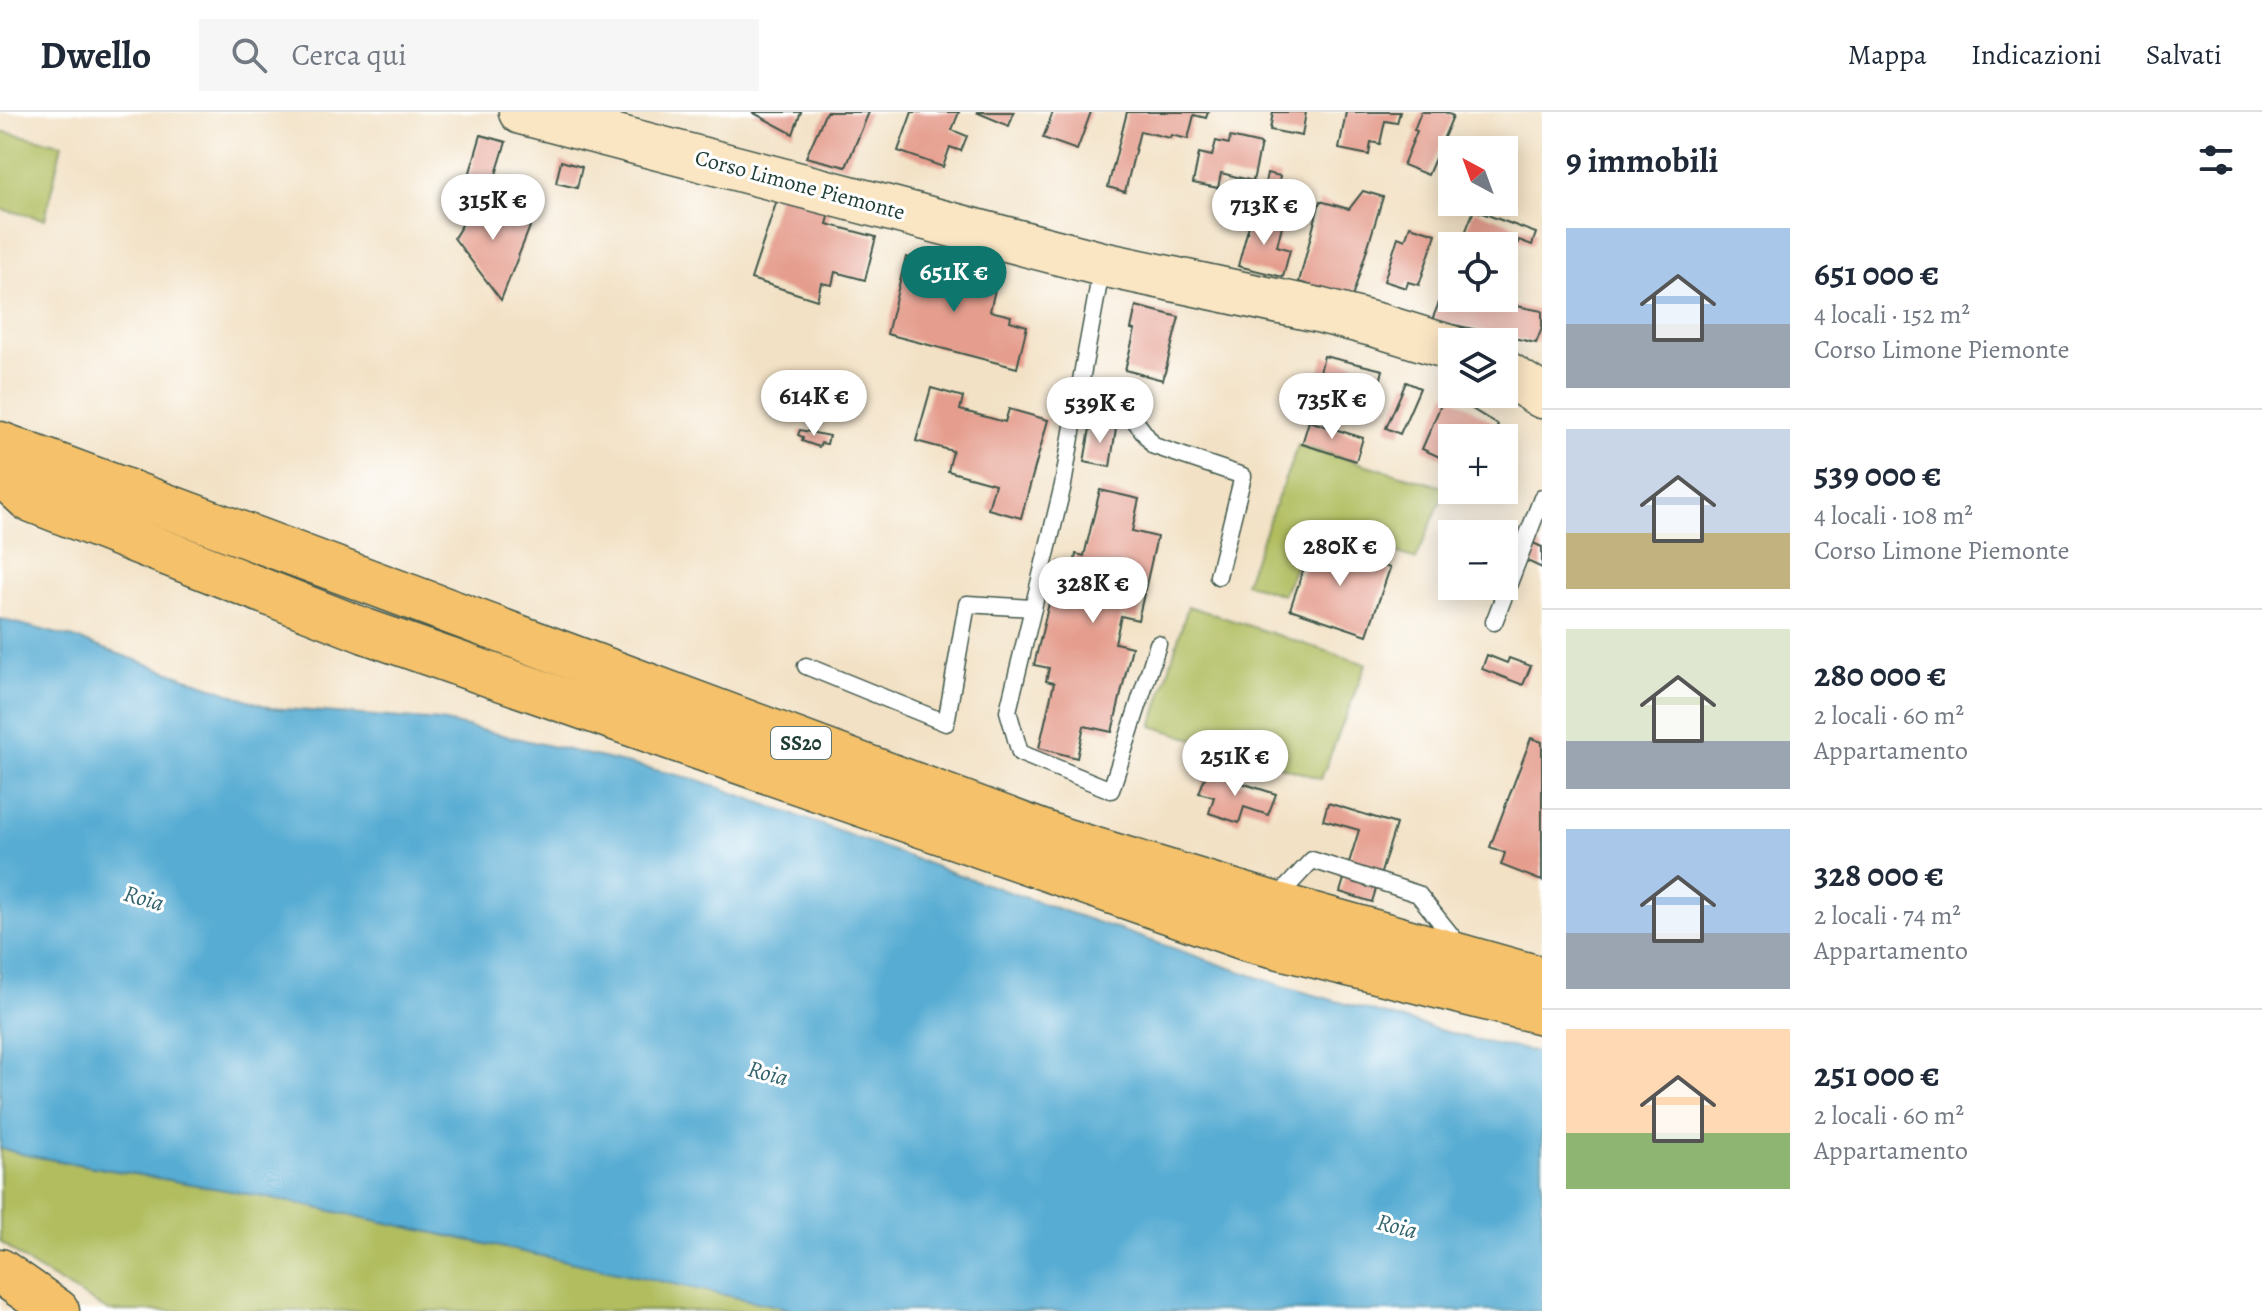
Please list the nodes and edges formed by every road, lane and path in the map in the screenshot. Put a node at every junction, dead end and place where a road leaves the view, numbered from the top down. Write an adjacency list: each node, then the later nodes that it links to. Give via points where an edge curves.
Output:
1 (521, 112): 2 (main road, Corso Limone Piemonte)
2 (1102, 264): 3 (main road, Corso Limone Piemonte, via 1318,310); 6 (lane)
3 (1438, 344)
4 (1518, 381): 5 (main road)
5 (1542, 396)
6 (1077, 402): 10 (lane, via 1133,418 1154,446 1243,476); 11 (lane)
7 (0, 444): 15 (main road, SS20, via 1049,835)
8 (0, 472): 16 (main road, via 29,499 379,636 1248,939)
9 (1542, 498): 12 (lane)
10 (1218, 576)
11 (1033, 608): 13 (lane, via 1008,711 1020,753 1111,790); 14 (lane, via 967,604 946,723)
12 (1494, 622)
13 (1158, 644)
14 (806, 666)
15 (1542, 979)
16 (1542, 1012)
17 (0, 1271): 18 (main road)
18 (57, 1311)

